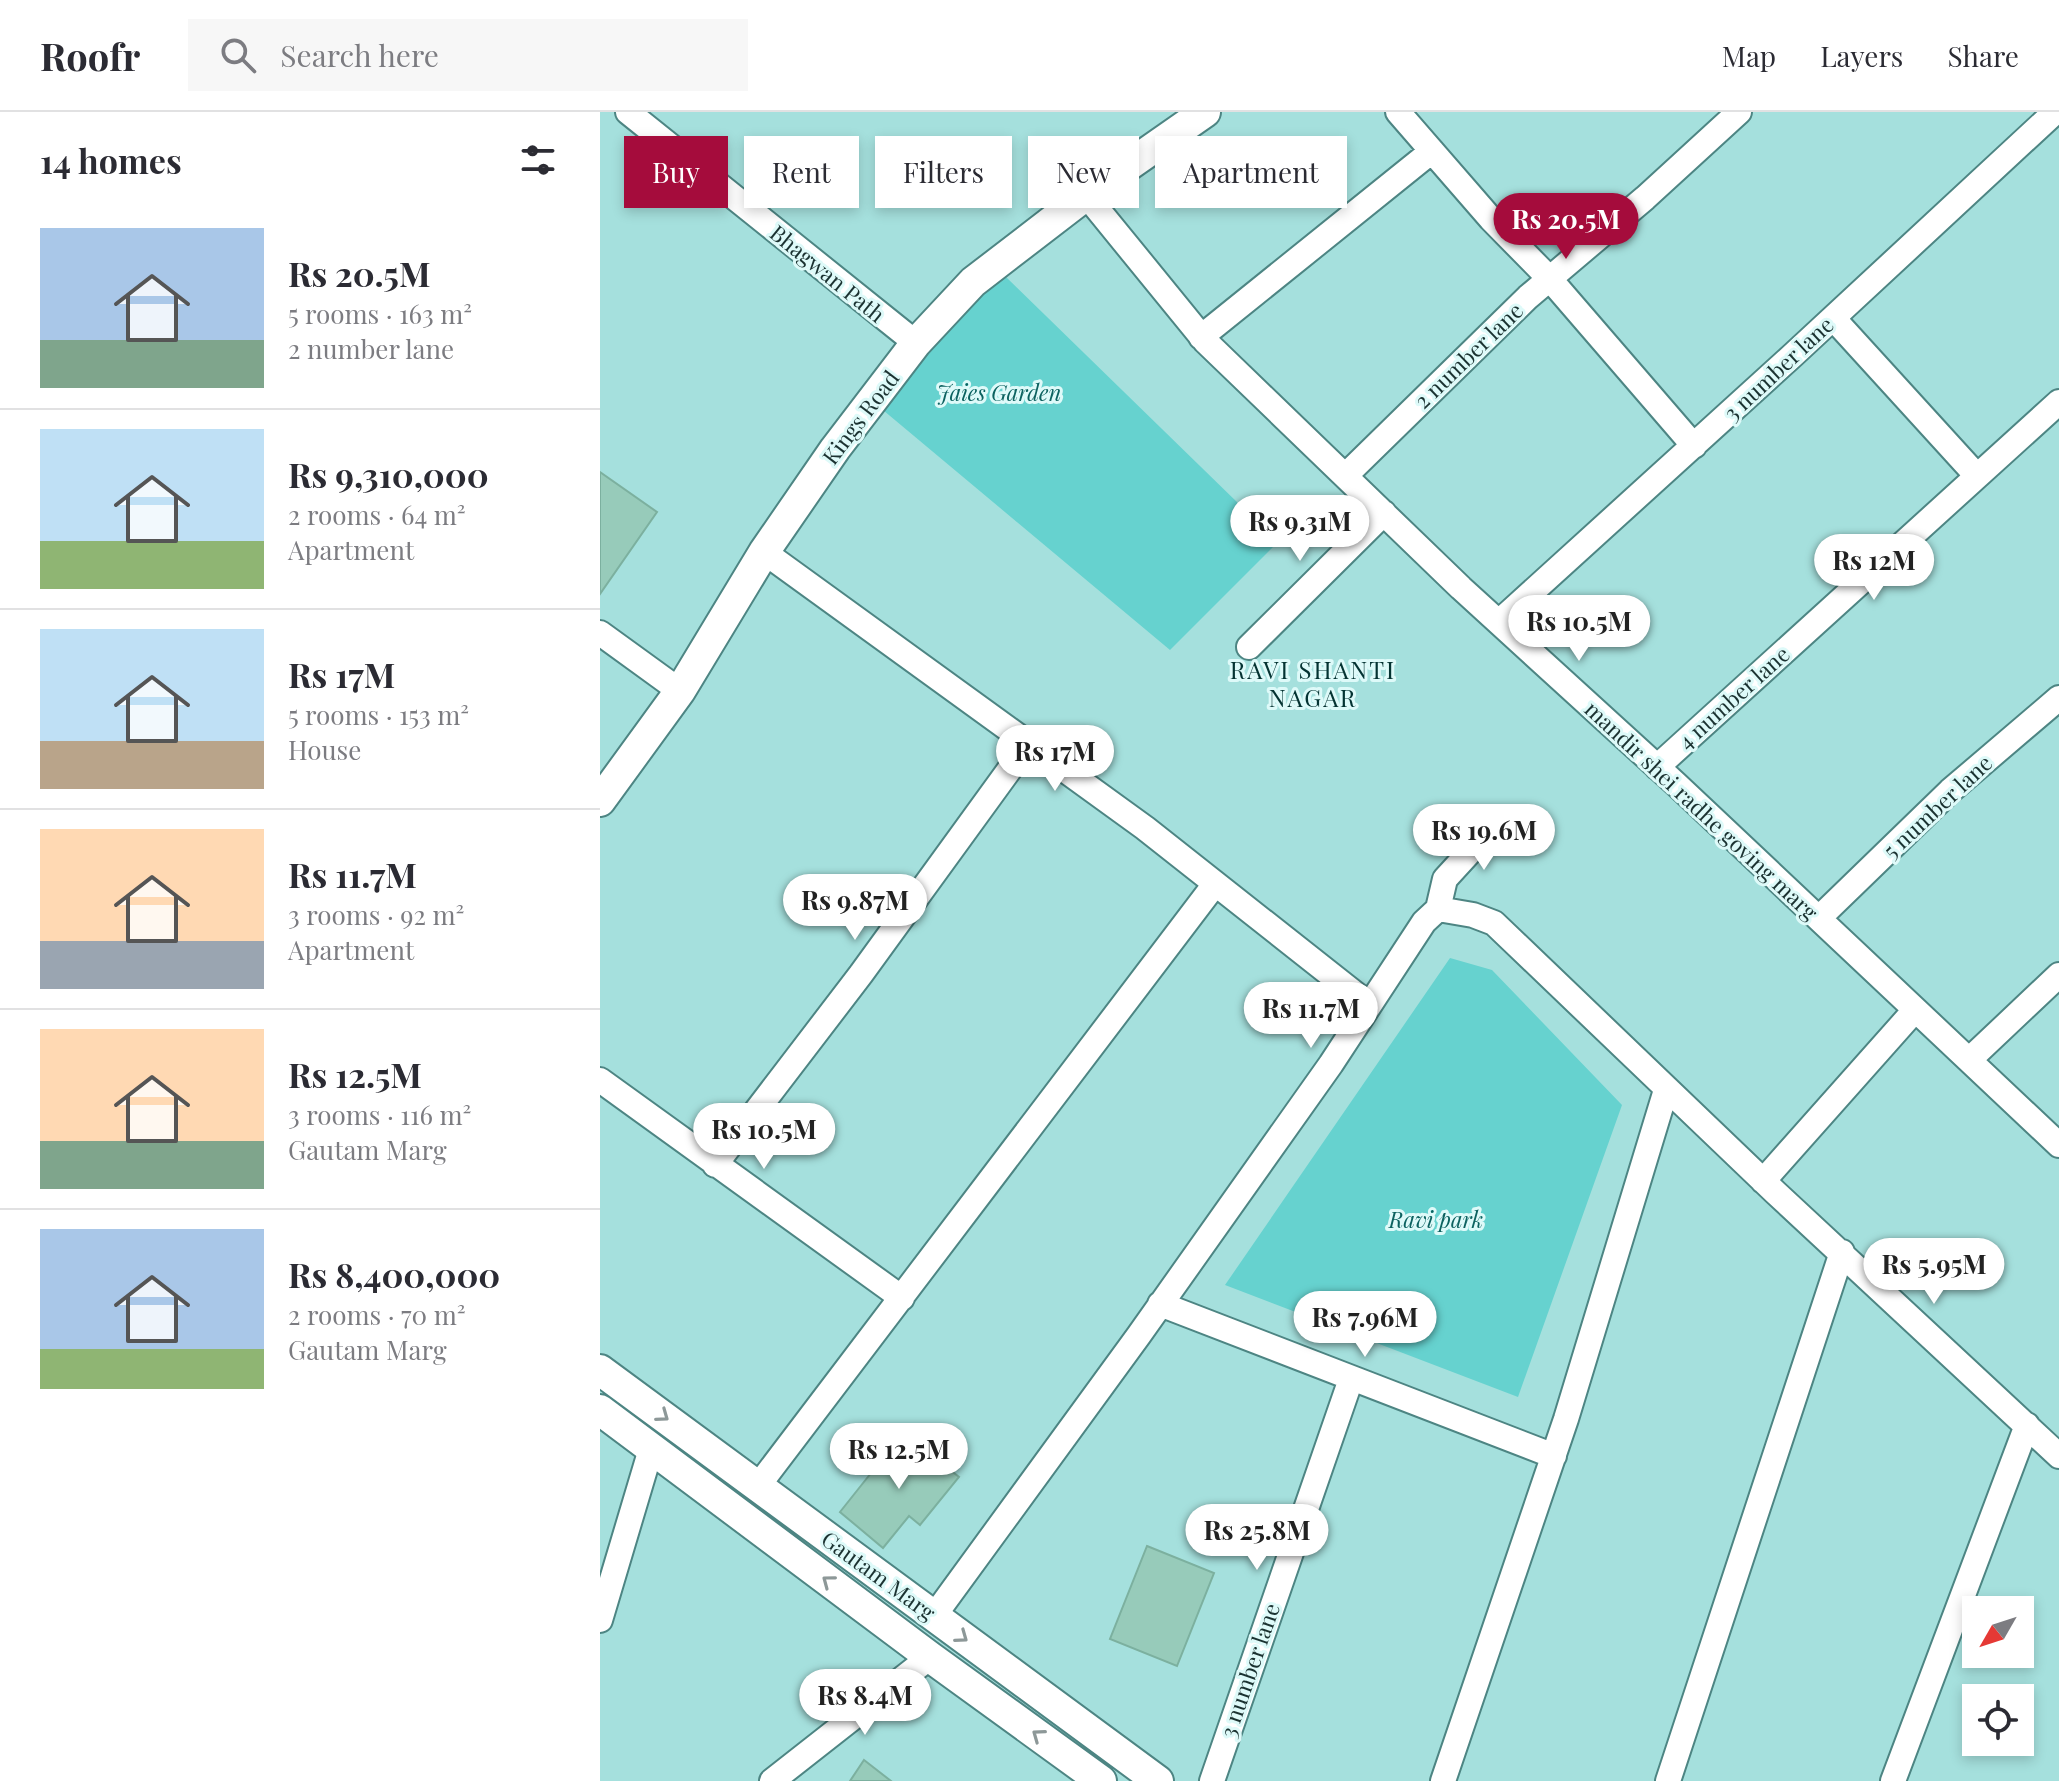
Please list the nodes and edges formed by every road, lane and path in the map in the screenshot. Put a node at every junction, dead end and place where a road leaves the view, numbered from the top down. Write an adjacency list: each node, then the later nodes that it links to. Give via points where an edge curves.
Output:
1 (628, 112): 13 (street, Bhagwan Path)
2 (1205, 112): 7 (street, Kings Road)
3 (1398, 112): 6 (street)
4 (1739, 112): 10 (street, 2 number lane)
5 (2055, 112): 11 (street, 3 number lane)
6 (1432, 151): 10 (street); 12 (street)
7 (1139, 158)
8 (1069, 208): 13 (street, Kings Road, via 973,282)
9 (1097, 208): 12 (street, mandir shei radhe goving marg)
10 (1549, 278): 15 (street); 16 (street, 2 number lane)
11 (1833, 318): 15 (street, 3 number lane); 17 (street)
12 (1201, 337): 16 (street, mandir shei radhe goving marg)
13 (916, 343): 19 (street, Kings Road)
14 (2059, 402): 17 (street, 4 number lane)
15 (1694, 446): 20 (street, 3 number lane)
16 (1345, 476): 18 (street, mandir shei radhe goving marg)
17 (1977, 476): 26 (street, 4 number lane)
18 (1384, 513): 20 (street, mandir shei radhe goving marg); 22 (street)
19 (764, 552): 23 (street, Kings Road); 25 (street)
20 (1499, 622): 26 (street, mandir shei radhe goving marg)
21 (600, 633): 23 (street)
22 (1249, 647)
23 (680, 691): 27 (street, Kings Road)
24 (2059, 698): 31 (street, 5 number lane, via 1950,791)
25 (1028, 744): 29 (street); 39 (street)
26 (1657, 767): 31 (street, mandir shei radhe goving marg)
27 (600, 801)
28 (1500, 819): 30 (street, via 1445,879)
29 (1215, 884): 33 (street); 42 (street)
30 (1438, 909): 33 (street); 37 (street, via 1494,923)
31 (1819, 918): 34 (street, mandir shei radhe goving marg)
32 (2059, 975): 35 (street)
33 (1368, 1004): 43 (street)
34 (1915, 1010): 35 (street, mandir shei radhe goving marg); 40 (street)
35 (1969, 1060): 38 (street, mandir shei radhe goving marg)
36 (600, 1080): 39 (street)
37 (1666, 1090): 40 (street); 49 (street)
38 (2059, 1145)
39 (715, 1165): 42 (street)
40 (1763, 1181): 41 (street)
41 (1842, 1252): 47 (street); 60 (street)
42 (902, 1298): 51 (street)
43 (1160, 1304): 45 (street); 52 (street)
44 (600, 1370): 51 (street, Gautam Marg, one-way to 51)
45 (1351, 1379): 49 (street); 58 (street, 3 number lane)
46 (600, 1410): 48 (street)
47 (2027, 1425): 50 (street); 61 (street)
48 (651, 1449): 53 (street); 54 (street, one-way to 48)
49 (1554, 1456): 59 (street)
50 (2059, 1456)
51 (758, 1486): 52 (street, Gautam Marg)
52 (934, 1616): 57 (street, Gautam Marg, one-way to 57)
53 (600, 1620)
54 (930, 1657): 55 (street, one-way to 54); 56 (street)
55 (1099, 1780)
56 (772, 1781)
57 (1158, 1781)
58 (1212, 1781)
59 (1443, 1781)
60 (1668, 1781)
61 (1893, 1781)

